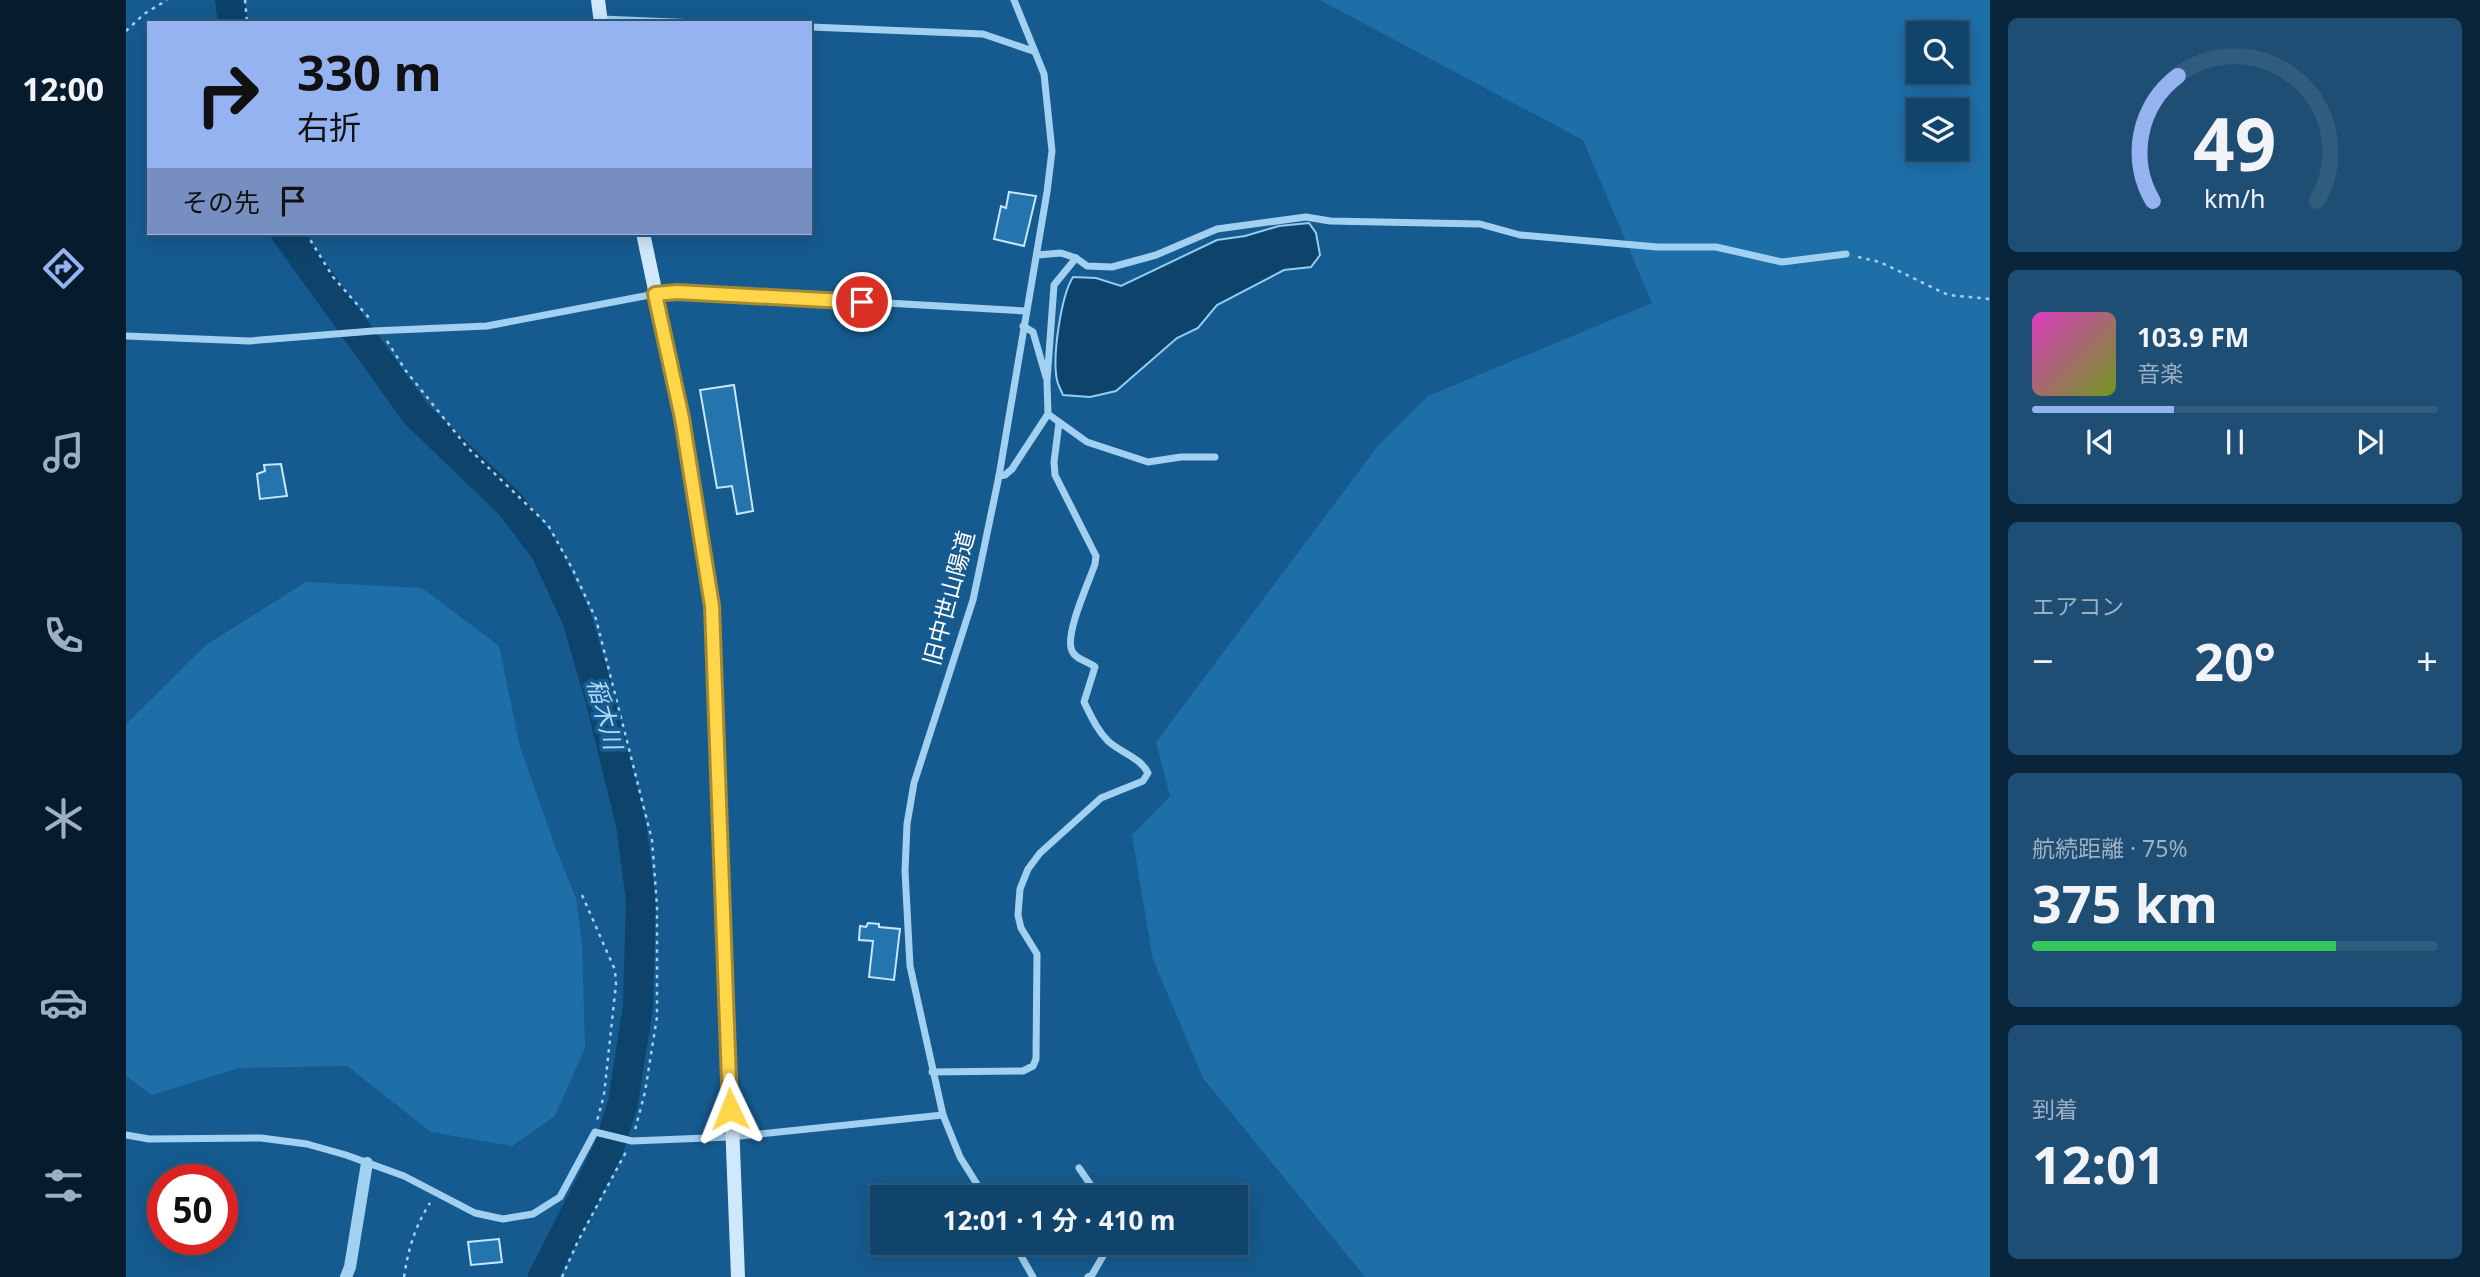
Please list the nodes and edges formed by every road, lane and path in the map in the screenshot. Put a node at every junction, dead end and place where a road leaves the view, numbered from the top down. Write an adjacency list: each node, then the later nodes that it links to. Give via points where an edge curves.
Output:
1 (167, 0): 8 (path)
2 (245, 0): 5 (path)
3 (598, 0): 6 (main road)
4 (1014, 0): 9 (street, 旧中世山陽道)
5 (247, 21)
6 (600, 21)
7 (812, 27): 9 (street, via 984,34)
8 (126, 31)
9 (1033, 51): 13 (street, 旧中世山陽道, via 1044,74 1052,150)
10 (307, 235): 19 (path, via 333,277)
11 (643, 235): 15 (main road)
12 (1846, 254): 14 (street, via 1782,262 1716,247 1657,247 1520,235 1480,223 1306,216 1217,229 1156,255 1112,267 1087,265); 16 (path, via 1880,262 1948,295)
13 (1037, 255): 14 (street, via 1061,253); 17 (street, 旧中世山陽道)
14 (1076, 258): 21 (street, via 1054,285)
15 (655, 294): 17 (street); 19 (street, via 487,326); 31 (main road, via 682,418 712,606)
16 (1990, 299)
17 (1026, 311): 18 (street, 旧中世山陽道)
18 (1023, 326): 21 (street, via 1033,332); 25 (street, 旧中世山陽道)
19 (377, 331): 20 (street, via 249,341); 32 (path, via 467,447 548,525 596,619 652,840 657,906 657,1017 645,1092)
20 (126, 336)
21 (1047, 381): 22 (street)
22 (1048, 414): 23 (street); 25 (street, via 1012,469)
23 (1059, 423): 24 (street, via 1087,442 1148,462); 27 (street, via 1055,475 1096,556 1070,648 1073,655 1095,667 1084,702 1094,723 1148,773 1143,781 1101,798 1040,853 1020,889 1021,928 1037,954 1033,1066 1023,1071)
24 (1215, 457)
25 (999, 476): 27 (street, 旧中世山陽道, via 973,600 914,783 907,824 910,966)
26 (582, 895): 29 (path, via 615,970 616,984)
27 (932, 1072): 28 (street, 旧中世山陽道)
28 (943, 1115): 31 (street); 35 (street, 旧中世山陽道)
29 (597, 1132): 32 (street); 37 (street, via 560,1197 533,1213 503,1219 475,1213)
30 (126, 1135): 33 (street, via 261,1138 307,1144)
31 (731, 1137): 32 (street); 43 (main road)
32 (630, 1141): 42 (path)
33 (367, 1163): 37 (street, via 404,1176); 40 (street)
34 (1079, 1168): 36 (street)
35 (978, 1185)
36 (1091, 1185)
37 (435, 1194): 41 (path, via 418,1221)
38 (1020, 1255): 44 (street)
39 (1104, 1255): 45 (street)
40 (346, 1277)
41 (404, 1277)
42 (562, 1277)
43 (738, 1277)
44 (1033, 1277)
45 (1088, 1277)

